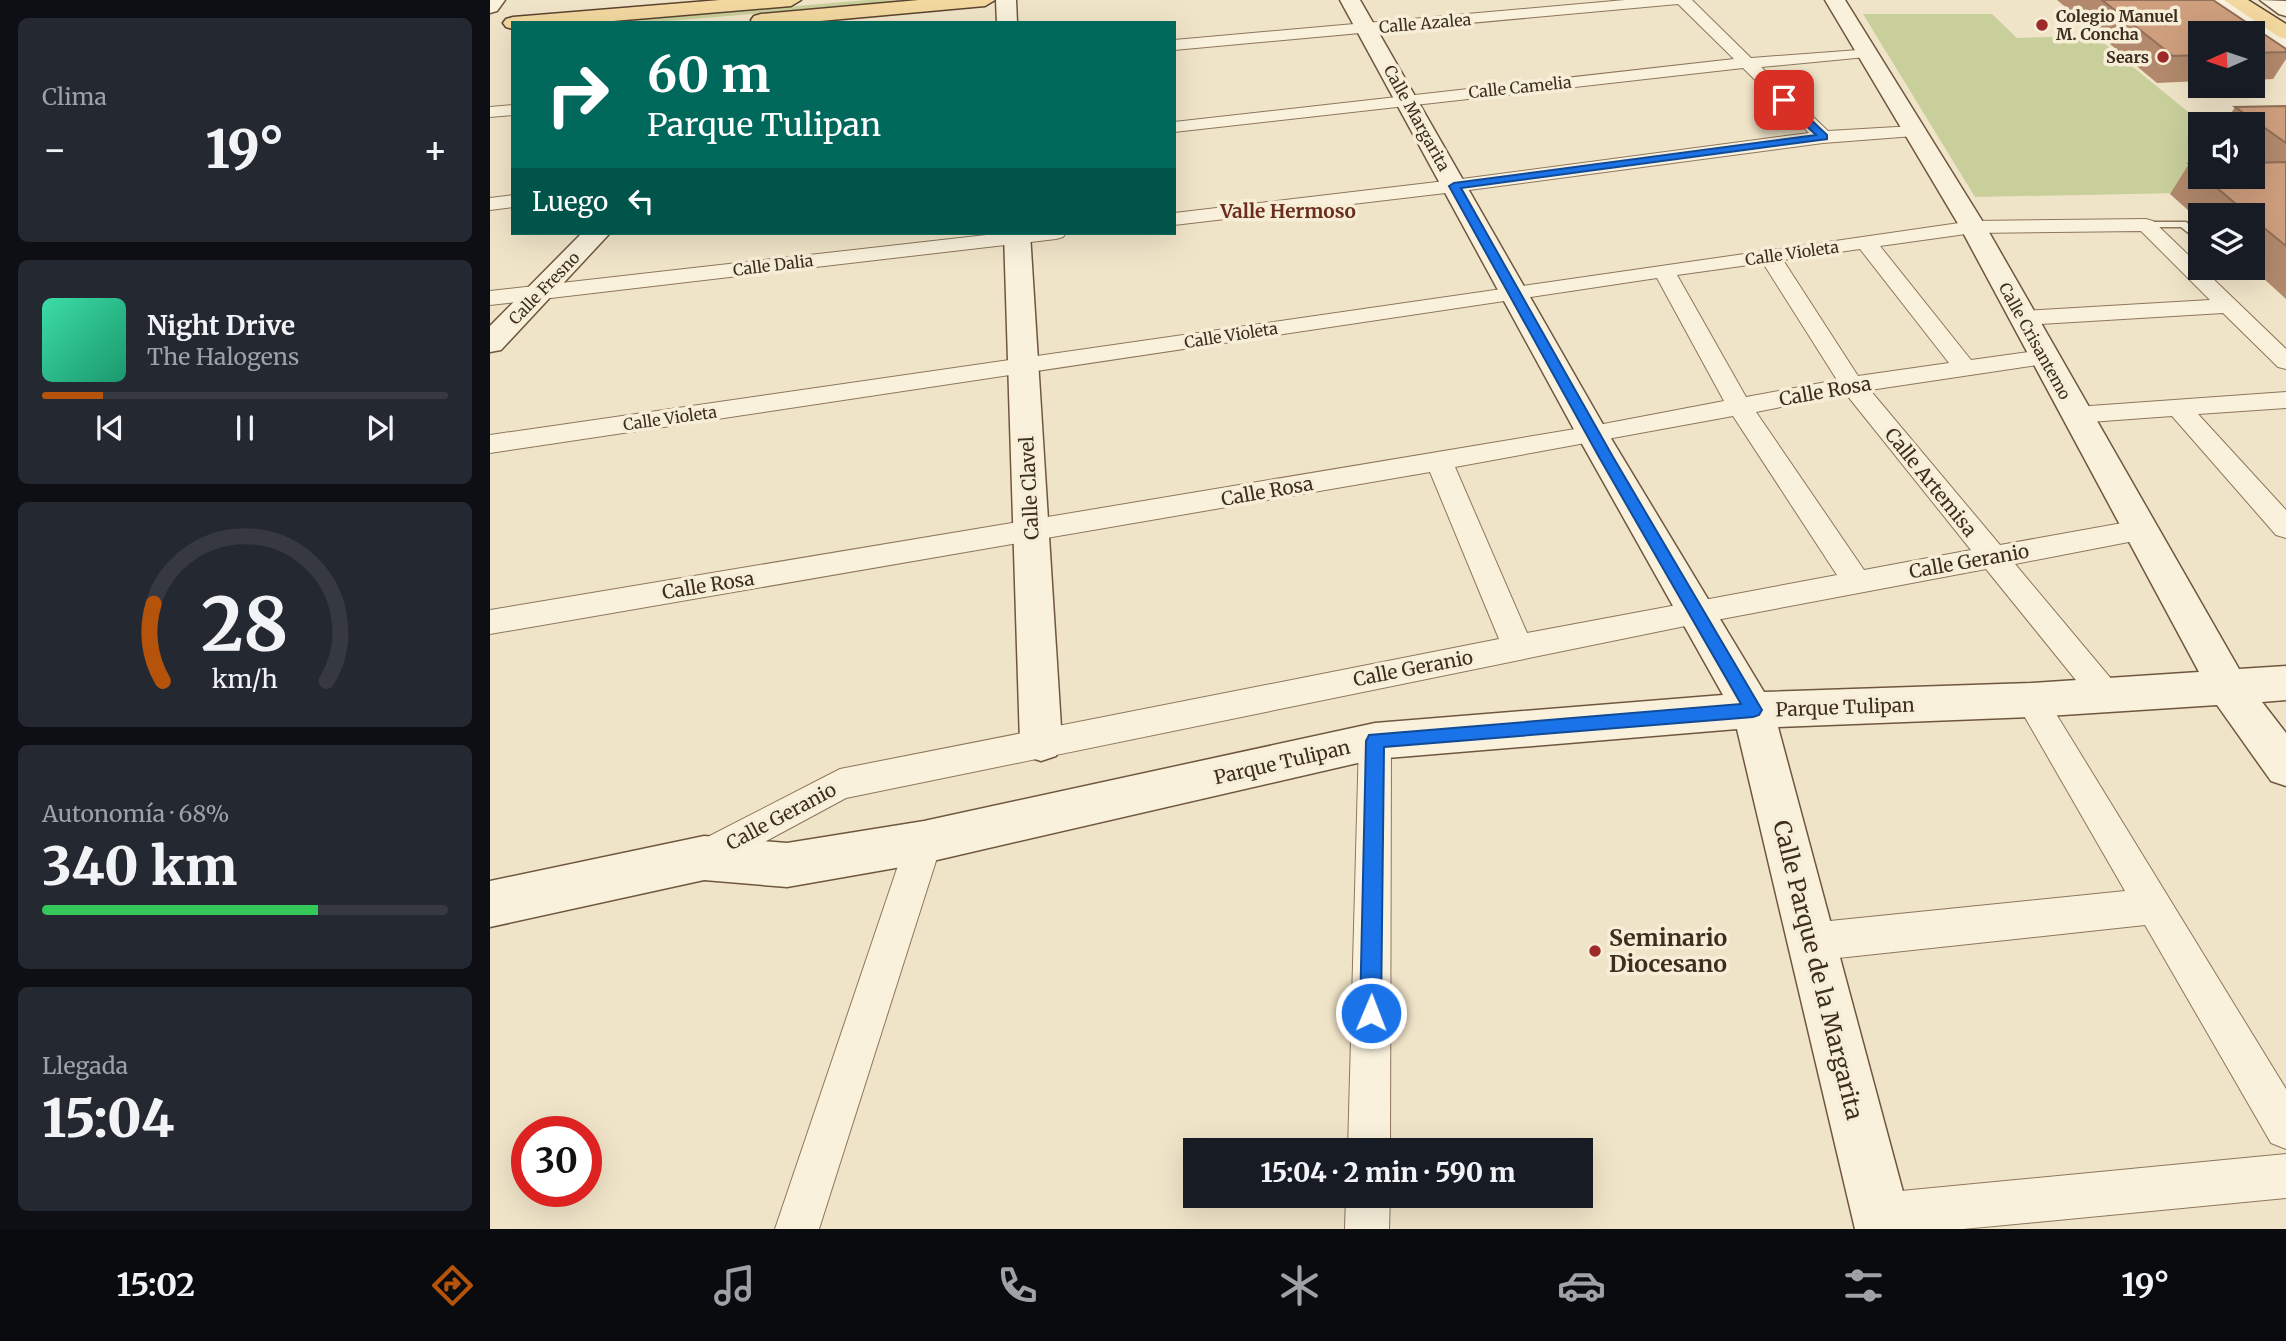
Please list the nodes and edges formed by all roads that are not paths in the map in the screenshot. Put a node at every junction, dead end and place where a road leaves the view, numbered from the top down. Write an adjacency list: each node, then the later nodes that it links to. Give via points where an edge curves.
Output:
1 (495, 0): 12 (main road)
2 (985, 0): 14 (main road)
3 (1006, 0): 17 (main road)
4 (1350, 0): 19 (main road, Calle Margarita)
5 (1676, 0): 19 (street, Calle Azalea)
6 (1683, 0): 24 (street)
7 (1835, 0): 23 (main road, Calle Crisantemo)
8 (2217, 0): 21 (main road)
9 (2234, 0): 20 (main road)
10 (2253, 0): 18 (main road)
11 (2270, 0): 13 (main road)
12 (490, 6)
13 (2286, 9)
14 (797, 13): 15 (main road); 16 (main road)
15 (570, 21)
16 (742, 21)
17 (1007, 21)
18 (2286, 21)
19 (1366, 28): 22 (street, Calle Azalea); 25 (main road, Calle Margarita)
20 (2286, 33)
21 (2286, 44)
22 (1176, 45)
23 (1866, 52): 24 (street, Calle Camelia); 29 (main road, Calle Crisantemo)
24 (1746, 62): 25 (street, Calle Camelia); 30 (street)
25 (1407, 100): 28 (street, Calle Camelia); 31 (main road, Calle Margarita)
26 (511, 110): 27 (street)
27 (490, 112)
28 (1176, 127)
29 (1914, 131): 30 (street); 36 (main road, Calle Crisantemo)
30 (1823, 137): 31 (street)
31 (1454, 186): 34 (street); 44 (main road, Calle Margarita)
32 (511, 201): 33 (street)
33 (490, 204)
34 (1176, 219)
35 (2146, 225): 36 (street, Calle Violeta); 37 (lane, via 2183,224); 46 (street)
36 (1973, 227): 40 (street, Calle Violeta); 47 (main road, Calle Crisantemo)
37 (2188, 228)
38 (595, 235): 43 (main road, Calle Fresno)
39 (1017, 235): 43 (street, Calle Dalia); 51 (main road, Calle Clavel)
40 (1866, 243): 41 (street, Calle Violeta); 52 (street)
41 (1770, 257): 42 (street, Calle Violeta); 53 (street, Calle Artemisa)
42 (1664, 271): 44 (street, Calle Violeta); 55 (street)
43 (539, 292): 45 (street, Calle Dalia); 48 (main road, Calle Fresno)
44 (1513, 292): 51 (street, Calle Violeta); 58 (main road, Calle Margarita)
45 (490, 298)
46 (2228, 306): 47 (street); 50 (street)
47 (2024, 318): 49 (main road, Calle Crisantemo)
48 (490, 343)
49 (2044, 357): 52 (street, Calle Rosa); 57 (main road, Calle Crisantemo)
50 (2286, 362)
51 (1024, 367): 59 (street, Calle Violeta); 63 (main road, Calle Clavel)
52 (1965, 368): 53 (street, Calle Rosa)
53 (1852, 385): 55 (street, Calle Rosa); 64 (street, Calle Artemisa)
54 (2286, 400): 56 (street)
55 (1739, 406): 58 (street, Calle Rosa); 65 (street)
56 (2179, 409): 57 (street); 61 (street)
57 (2076, 415): 62 (main road, Calle Crisantemo)
58 (1593, 435): 60 (street, Calle Rosa); 66 (main road, Calle Margarita)
59 (490, 444)
60 (1439, 461): 63 (street, Calle Rosa); 68 (street)
61 (2286, 528)
62 (2139, 530): 64 (street, Calle Geranio); 70 (main road, Calle Crisantemo)
63 (1031, 531): 67 (street, Calle Rosa); 75 (main road, Calle Clavel)
64 (1991, 557): 65 (street, Calle Geranio); 71 (street, Calle Artemisa)
65 (1857, 582): 66 (street, Calle Geranio)
66 (1695, 612): 68 (street, Calle Geranio); 73 (main road, Calle Margarita)
67 (490, 622)
68 (1518, 647): 75 (street, Calle Geranio)
69 (2286, 683): 70 (main road, Parque Tulipan)
70 (2227, 686): 71 (main road, Parque Tulipan); 76 (main road, Calle Crisantemo)
71 (2107, 696): 72 (main road, Parque Tulipan)
72 (2031, 700): 73 (main road, Parque Tulipan); 80 (street)
73 (1753, 710): 74 (main road, Parque Tulipan); 81 (main road, Calle Parque de la Margarita)
74 (1375, 741): 77 (main road, Parque Tulipan); 83 (street)
75 (1041, 743): 78 (street, Calle Geranio, via 840,784)
76 (2286, 767)
77 (924, 842): 78 (main road, Parque Tulipan, via 787,865); 87 (street)
78 (704, 858): 79 (main road, Parque Tulipan)
79 (490, 904)
80 (2152, 906): 81 (street); 82 (street)
81 (1810, 942): 86 (main road, Calle Parque de la Margarita)
82 (2286, 1128)
83 (1368, 1138)
84 (2286, 1176): 86 (street)
85 (1368, 1208): 88 (street)
86 (1882, 1222)
87 (797, 1229)
88 (1367, 1229)

